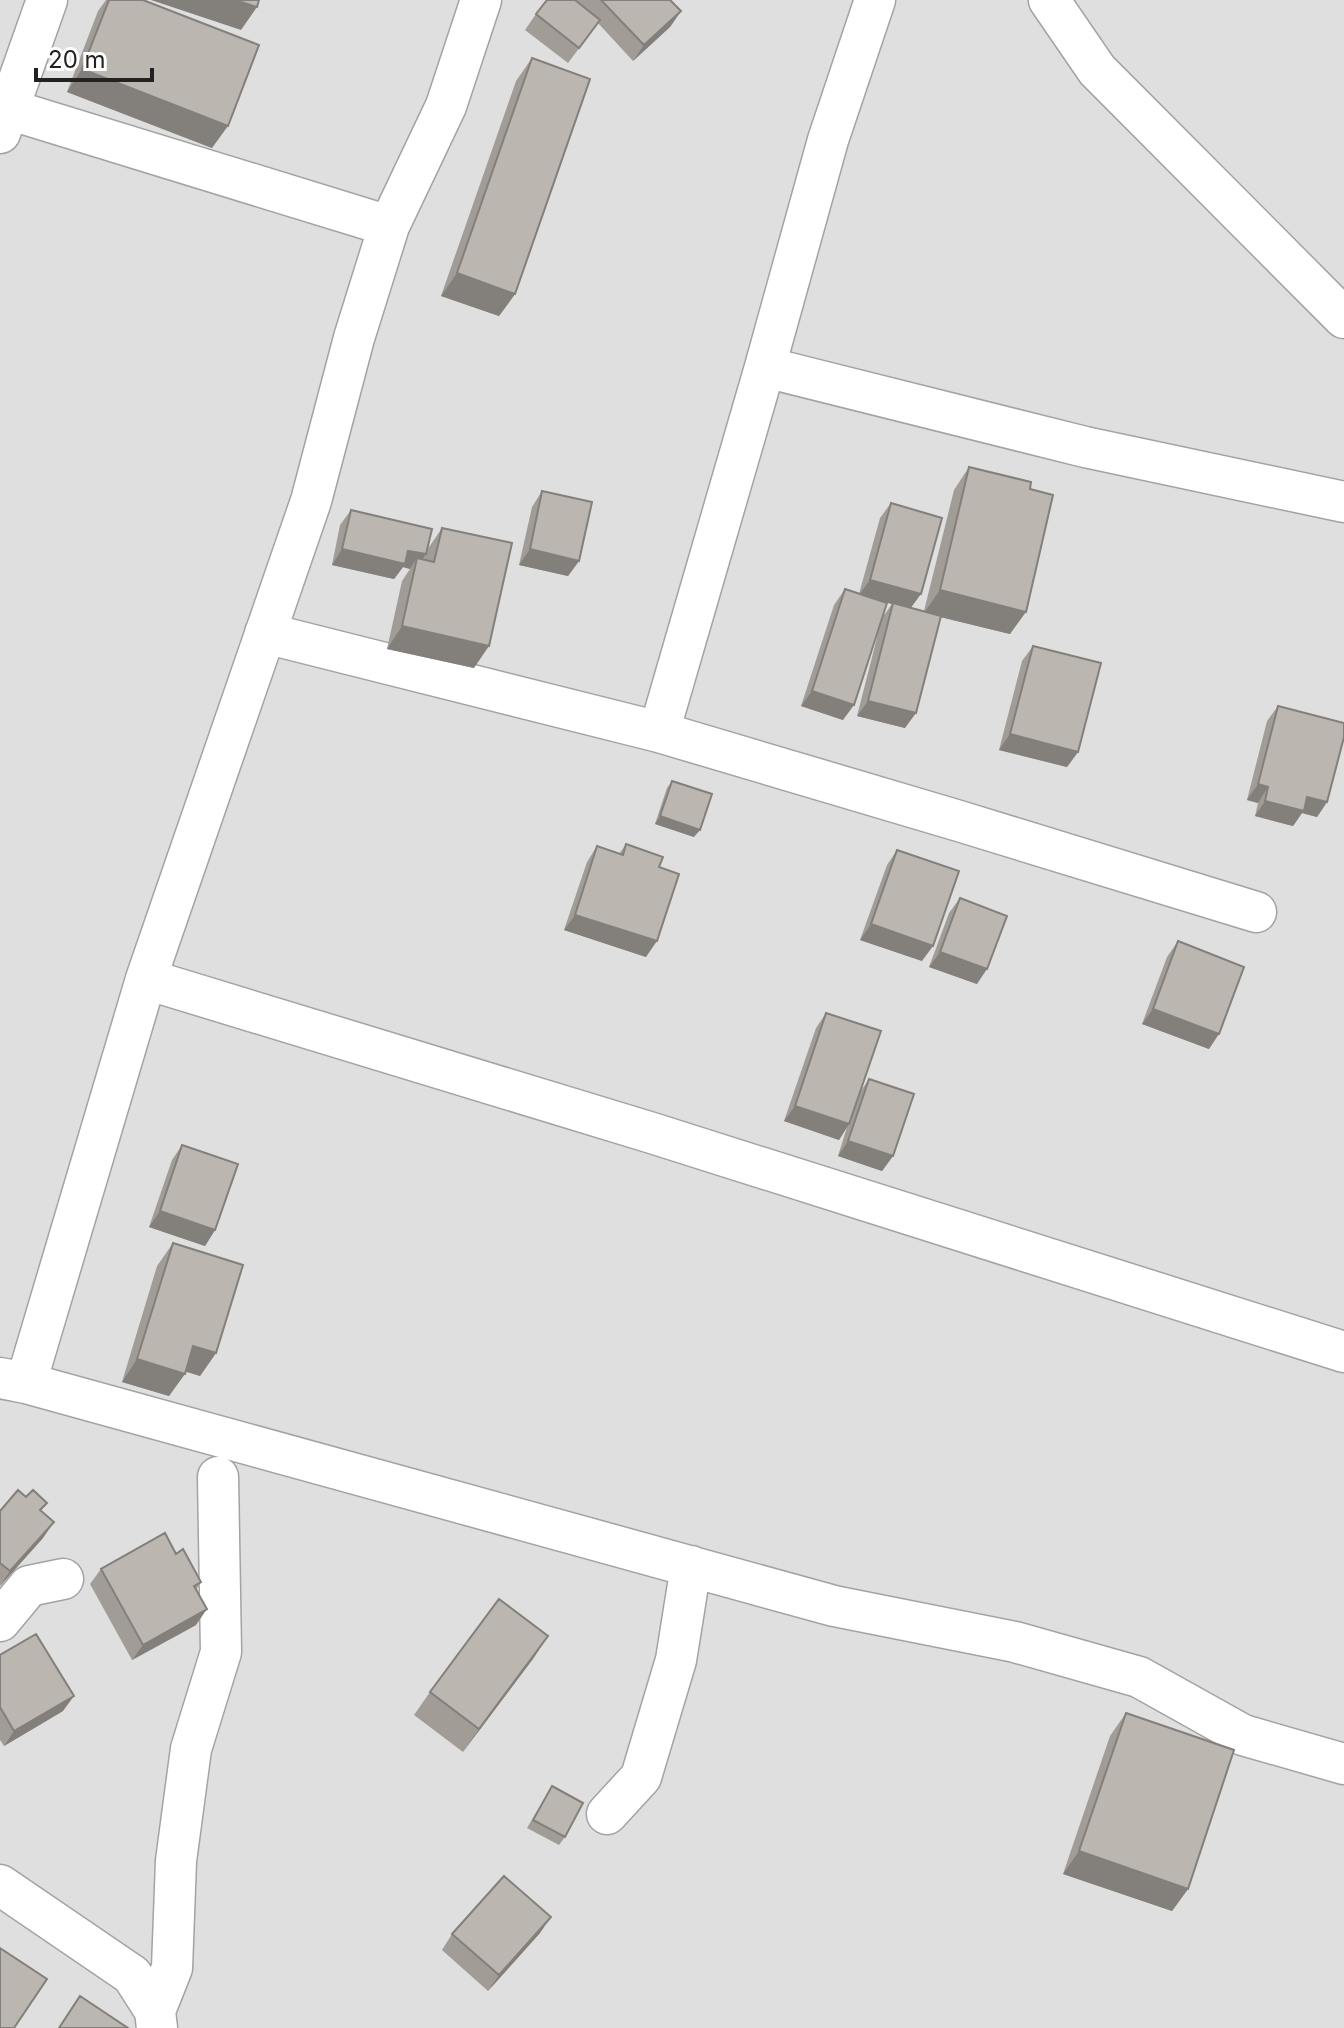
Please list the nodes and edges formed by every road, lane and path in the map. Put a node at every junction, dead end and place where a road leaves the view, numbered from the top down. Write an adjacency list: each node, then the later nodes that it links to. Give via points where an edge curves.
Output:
1 (47, 0): 5 (street)
2 (481, 0): 6 (street, via 446,106)
3 (875, 0): 8 (street, via 828,140)
4 (1049, 0): 7 (street, via 1097,70)
5 (4, 121): 6 (street)
6 (389, 226): 10 (street, via 311,501)
7 (1344, 318)
8 (765, 367): 9 (street, via 1085,447); 11 (street)
9 (1344, 502)
10 (265, 633): 11 (street); 13 (street)
11 (659, 732): 12 (street)
12 (1256, 912)
13 (146, 979): 14 (street); 15 (street)
14 (1344, 1352)
15 (13, 1380): 17 (street)
16 (218, 1477): 23 (street, via 221,1652 191,1749 176,1861 172,1968)
17 (691, 1566): 20 (street, via 834,1606 1015,1642 1139,1677 1243,1735); 21 (street, via 676,1660 641,1777)
18 (63, 1579): 19 (street, via 29,1586)
19 (0, 1621)
20 (1344, 1764)
21 (607, 1814)
22 (0, 1885): 23 (street, via 132,1975)
23 (156, 2020)

